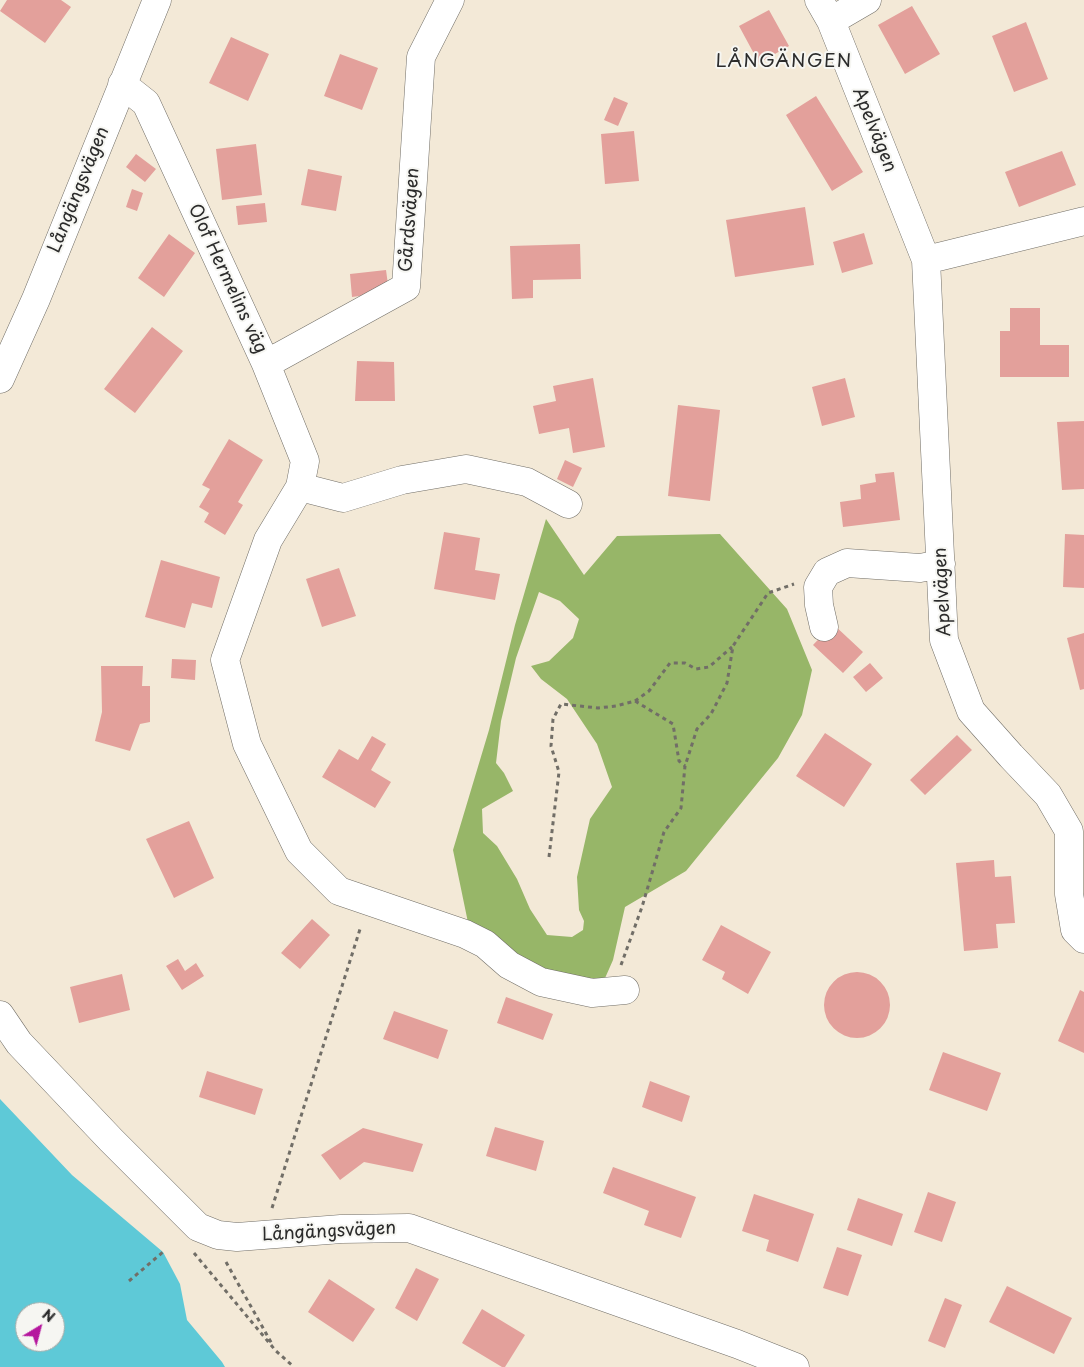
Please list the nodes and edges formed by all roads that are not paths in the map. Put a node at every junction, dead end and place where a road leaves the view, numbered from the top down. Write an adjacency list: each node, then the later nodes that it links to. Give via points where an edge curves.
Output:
1 (157, 0): 5 (street, Långängsvägen)
2 (450, 0): 8 (street, Gårdsvägen, via 421,57 406,287)
3 (867, 0): 4 (street)
4 (825, 10): 7 (street, Apelvägen)
5 (122, 84): 8 (street, Olof Hermelins väg, via 146,103); 9 (street, Långängsvägen, via 36,299)
6 (1084, 221): 7 (street)
7 (926, 260): 12 (street, Apelvägen)
8 (266, 364): 10 (street, Olof Hermelins väg, via 306,460)
9 (0, 379)
10 (300, 487): 11 (street, via 343,498 402,480 466,469 527,482); 15 (street, Olof Hermelins väg, via 268,540 225,660 247,744 299,851 339,892 465,934 485,944 509,965 542,982 592,993)
11 (568, 504)
12 (941, 564): 13 (street, via 920,568 847,563 827,572 818,587); 14 (street, Apelvägen, via 944,640 971,711 1048,796 1069,831 1069,894 1075,930)
13 (824, 627)
14 (1084, 940)
15 (619, 991)
16 (0, 1014): 17 (street, Långängsvägen, via 19,1043 198,1227 218,1235 237,1237 341,1229 409,1228)
17 (791, 1366)

